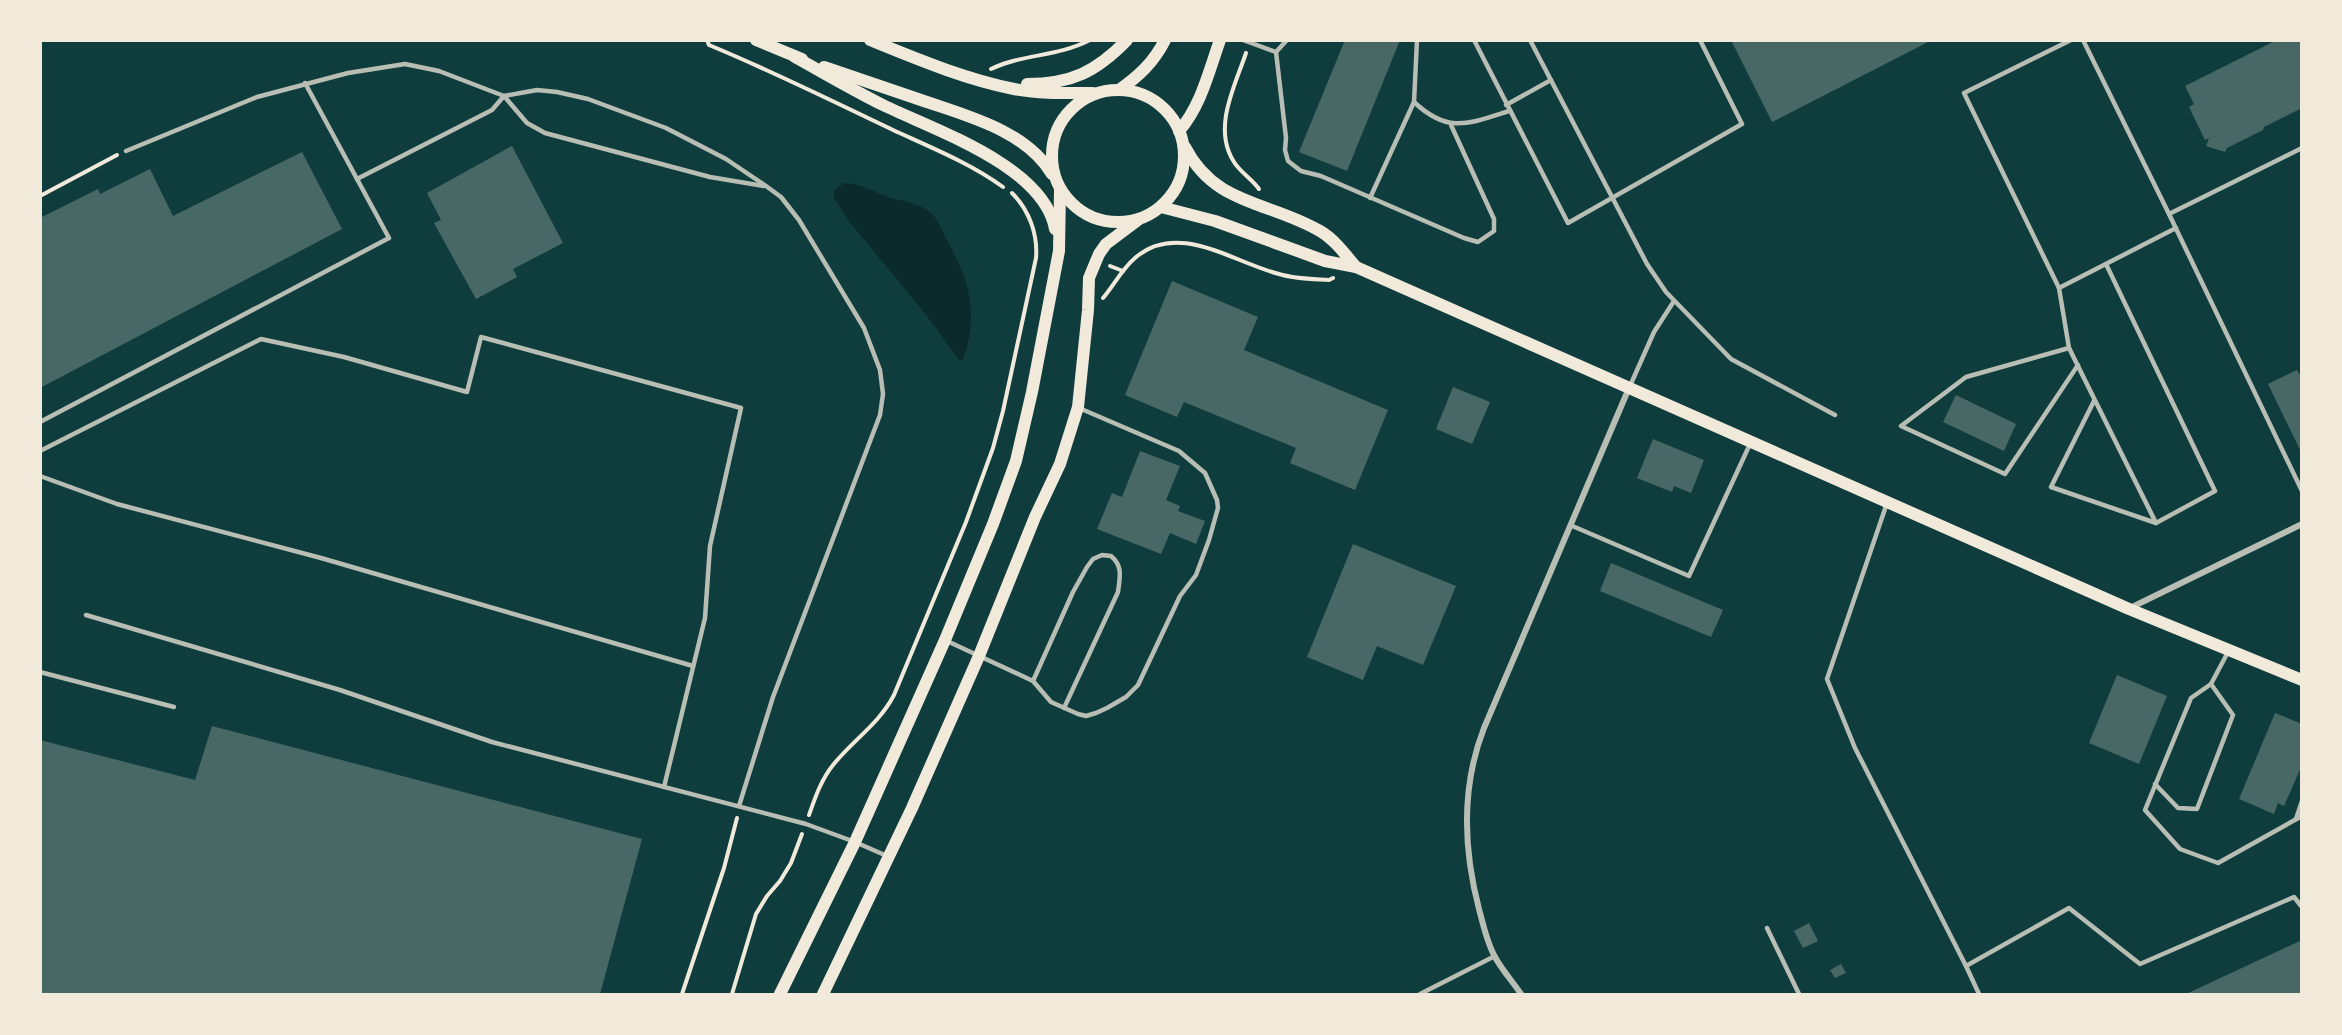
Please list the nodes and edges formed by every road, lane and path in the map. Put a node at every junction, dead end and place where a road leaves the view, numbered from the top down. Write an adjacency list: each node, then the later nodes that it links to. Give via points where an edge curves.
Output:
1 (706, 40): 85 (path, via 709,45 992,179 1021,203 1036,243 1035,269 1003,411 966,522 890,702 829,771)
2 (756, 40): 18 (main road)
3 (870, 40): 19 (main road)
4 (1090, 40): 19 (path, via 1058,53 1006,62)
5 (1126, 40): 22 (main road, via 1105,62 1075,78 1043,84)
6 (1165, 40): 23 (main road, via 1146,68)
7 (1221, 40): 30 (main road)
8 (1243, 40): 16 (lane)
9 (1287, 40): 17 (lane)
10 (1417, 40): 26 (lane)
11 (1474, 40): 27 (lane)
12 (1530, 40): 20 (lane)
13 (1701, 40): 40 (lane, via 1742,124)
14 (2071, 40): 49 (lane, via 1964,93)
15 (2083, 40): 42 (lane)
16 (1249, 43): 17 (lane); 35 (path, via 1224,122 1233,161)
17 (1276, 52): 39 (lane, via 1288,162 1301,171)
18 (795, 57): 33 (main road, via 996,128 1033,150); 45 (main road, via 1011,170 1046,205 1054,221)
19 (971, 78): 22 (main road)
20 (1551, 80): 27 (lane); 40 (lane)
21 (305, 83): 25 (lane, via 405,64 440,71); 32 (lane, via 232,106); 34 (lane)
22 (997, 85): 24 (main road, via 1046,93)
23 (1119, 90): 24 (main road); 30 (main road, via 1155,101 1169,114)
24 (1097, 93): 33 (main road, via 1078,102 1054,136)
25 (504, 96): 34 (lane, via 492,110); 36 (lane, via 539,131 694,173); 36 (lane, via 537,90 557,92 625,112 686,138)
26 (1414, 102): 29 (lane, via 1429,117); 39 (lane)
27 (1506, 105): 28 (lane)
28 (1509, 111): 29 (lane); 40 (lane, via 1568,223)
29 (1451, 125): 39 (lane, via 1494,219 1494,231 1479,242)
30 (1181, 137): 41 (main road, via 1184,161 1180,178); 47 (main road, via 1192,161 1214,185 1322,232)
31 (2301, 148): 42 (lane)
32 (126, 151): 38 (path)
33 (1054, 177): 37 (main road)
34 (357, 179): 58 (lane, via 389,238)
35 (1251, 179)
36 (766, 186): 82 (lane, via 793,211 857,315 877,358 883,394 876,429 772,697)
37 (1060, 190): 43 (main road, via 1075,207 1094,219 1116,223); 45 (main road)
38 (40, 196)
39 (1370, 198)
40 (1612, 198): 50 (lane, via 1647,264)
41 (1161, 207): 43 (main road); 47 (main road, via 1215,221 1324,261)
42 (2169, 214): 44 (lane)
43 (1138, 220): 51 (main road, via 1099,254 1089,278)
44 (2176, 228): 46 (lane); 62 (lane)
45 (1059, 251): 69 (main road, via 1016,461)
46 (2106, 264): 49 (lane); 64 (lane, via 2216,491)
47 (1356, 267): 54 (main road)
48 (1279, 274): 51 (path, via 1203,247 1171,242 1136,257 1104,297)
49 (2059, 288): 52 (lane)
50 (1674, 301): 54 (lane, via 1654,332); 57 (lane, via 1731,359)
51 (1088, 310): 56 (main road)
52 (2068, 348): 53 (lane); 53 (lane, via 1966,377 1901,426 2005,474)
53 (2078, 365): 55 (lane)
54 (1629, 388): 59 (main road); 66 (street)
55 (2094, 400): 64 (lane); 64 (lane, via 2051,487)
56 (1078, 407): 71 (main road, via 1060,464); 78 (lane, via 1185,455 1205,473 1218,508 1196,575 1180,596 1138,685 1126,697 1096,714 1086,716)
57 (1835, 415)
58 (40, 422)
59 (1751, 441): 63 (main road); 66 (lane, via 1689,576)
60 (40, 451): 72 (lane, via 261,339 344,357 467,392 481,337 741,408 710,546 705,618)
61 (40, 476): 72 (lane, via 117,504 321,558)
62 (2301, 491)
63 (1887, 502): 67 (main road); 91 (lane, via 1827,679 1855,748)
64 (2156, 523)
65 (2301, 524): 67 (street)
66 (1570, 525): 90 (street, via 1484,728 1469,781 1468,852 1478,906)
67 (2129, 609): 70 (main road)
68 (86, 615): 80 (lane, via 340,690 492,742)
69 (945, 640): 71 (lane); 86 (main road)
70 (2229, 650): 74 (main road); 76 (lane)
71 (979, 656): 75 (lane); 87 (main road)
72 (693, 666): 80 (lane)
73 (40, 672): 77 (lane)
74 (2301, 680)
75 (1033, 681): 78 (lane, via 1051,702); 78 (lane, via 1087,567 1093,559 1111,556 1119,565 1118,592)
76 (2211, 684): 79 (lane, via 2191,698); 79 (lane, via 2233,715 2197,809 2178,808)
77 (174, 707)
78 (1064, 708)
79 (2155, 784): 84 (lane, via 2145,810 2180,849 2218,863)
80 (664, 787): 82 (lane)
81 (2301, 801): 84 (lane)
82 (739, 806): 85 (lane); 92 (path, via 724,868)
83 (2301, 816): 84 (lane)
84 (2296, 819)
85 (806, 824): 86 (lane); 93 (path, via 791,863 756,914)
86 (855, 842): 87 (lane); 94 (main road)
87 (889, 857): 95 (main road)
88 (2301, 907): 91 (lane, via 2294,897 2140,964 2069,908)
89 (1767, 928): 98 (lane)
90 (1495, 956): 96 (lane); 97 (street)
91 (1966, 966): 99 (lane)
92 (682, 994)
93 (732, 994)
94 (780, 994)
95 (823, 994)
96 (1420, 994)
97 (1521, 994)
98 (1799, 994)
99 (1979, 994)

